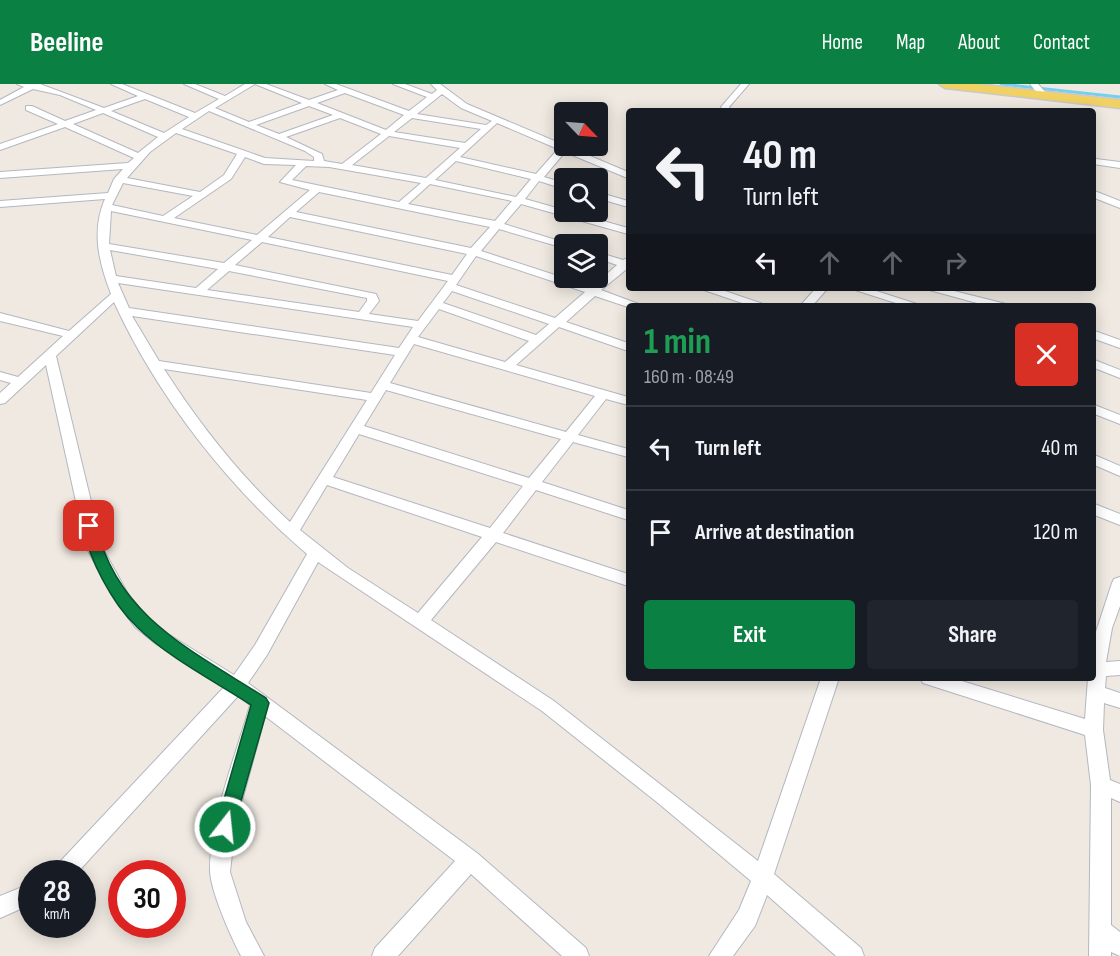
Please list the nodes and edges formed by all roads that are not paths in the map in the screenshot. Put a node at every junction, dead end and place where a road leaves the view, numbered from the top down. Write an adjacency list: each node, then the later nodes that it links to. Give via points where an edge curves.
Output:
1 (116, 84): 14 (street)
2 (188, 84): 16 (street)
3 (251, 84): 16 (street)
4 (260, 84): 19 (street)
5 (329, 84): 13 (street)
6 (397, 84): 15 (street)
7 (745, 84): 21 (street)
8 (945, 84): 17 (main road)
9 (976, 84): 12 (main road)
10 (29, 85): 18 (street); 22 (street)
11 (439, 87): 15 (street); 26 (street, via 464,106)
12 (1038, 88): 17 (main road)
13 (345, 90): 19 (street); 24 (street)
14 (145, 96): 22 (street); 23 (street)
15 (434, 97): 24 (street)
16 (226, 99): 23 (street)
17 (1120, 102)
18 (0, 103)
19 (308, 104): 25 (street); 28 (street)
20 (29, 108): 27 (street)
21 (726, 108)
22 (103, 110): 27 (street); 30 (street)
23 (203, 113): 28 (street); 30 (street)
24 (411, 115): 29 (street); 31 (street)
25 (338, 116): 31 (street); 33 (street)
26 (498, 119): 29 (street); 35 (street)
27 (64, 124): 34 (street); 42 (street)
28 (248, 125): 33 (street)
29 (488, 128): 36 (street)
30 (172, 133): 38 (street); 42 (street)
31 (387, 134): 36 (street); 47 (street)
32 (0, 136): 34 (street)
33 (279, 137): 45 (street, via 316,153)
34 (14, 141): 37 (street)
35 (554, 144)
36 (467, 146): 41 (street)
37 (0, 147)
38 (242, 154): 43 (street, via 271,162); 55 (street, via 228,177)
39 (557, 156): 51 (street)
40 (582, 156): 49 (street)
41 (453, 158): 51 (street); 52 (street)
42 (134, 161): 48 (street); 50 (street)
43 (303, 162): 45 (street); 54 (street, via 284,181)
44 (1096, 162): 46 (street)
45 (319, 163): 47 (street)
46 (1120, 165)
47 (345, 166): 52 (street)
48 (2, 173)
49 (626, 174)
50 (119, 179): 55 (street); 59 (street)
51 (538, 179): 53 (street); 58 (street)
52 (428, 181): 58 (street); 62 (street)
53 (554, 183)
54 (318, 189): 62 (street); 64 (street)
55 (202, 195): 65 (street)
56 (1096, 195): 63 (street)
57 (608, 198): 60 (street)
58 (519, 200): 66 (street); 67 (street)
59 (108, 202): 61 (street); 65 (street); 70 (street)
60 (626, 203)
61 (0, 204)
62 (401, 205): 66 (street)
63 (1120, 205)
64 (289, 214): 68 (street); 71 (street)
65 (165, 219): 68 (street)
66 (498, 225): 69 (street); 71 (street)
67 (626, 230)
68 (260, 239): 75 (street); 77 (street)
69 (554, 242)
70 (102, 246): 75 (street); 76 (street)
71 (474, 252): 77 (street); 79 (street)
72 (608, 258): 73 (street)
73 (626, 262)
74 (626, 265): 79 (street)
75 (227, 267): 78 (street); 92 (street, via 372,296 373,301)
76 (111, 279): 78 (street); 84 (street)
77 (452, 282): 90 (street); 94 (street)
78 (200, 290): 92 (street)
79 (594, 291): 85 (street); 94 (street)
80 (714, 291): 86 (street)
81 (818, 291): 87 (street)
82 (865, 291): 88 (street)
83 (940, 291): 89 (street)
84 (117, 294): 91 (street); 97 (street)
85 (629, 303)
86 (753, 303)
87 (808, 303)
88 (907, 303)
89 (990, 303)
90 (436, 304): 95 (street); 99 (street)
91 (123, 311): 102 (street); 104 (street)
92 (362, 316): 95 (street)
93 (0, 317): 97 (street)
94 (558, 322): 99 (street); 101 (street)
95 (421, 325): 98 (street)
96 (1096, 335): 100 (street)
97 (72, 336): 103 (street)
98 (411, 339): 102 (street); 106 (street)
99 (538, 340): 106 (street)
100 (1120, 344)
101 (626, 346)
102 (403, 352): 110 (street)
103 (50, 355): 109 (street); 138 (street, via 94,547 109,578 141,621 162,639)
104 (154, 364): 112 (street); 127 (street, via 215,450)
105 (1096, 365): 107 (street)
106 (507, 367): 111 (street)
107 (1120, 374)
108 (0, 376): 109 (street)
109 (21, 382): 113 (street)
110 (382, 385): 112 (street); 118 (street)
111 (603, 394): 114 (street); 118 (street)
112 (374, 397): 117 (street)
113 (0, 400)
114 (626, 400)
115 (1096, 410): 116 (street)
116 (1120, 420)
117 (356, 428): 122 (street); 123 (street)
118 (570, 436): 119 (street); 123 (street)
119 (626, 452)
120 (1096, 461): 121 (street)
121 (1120, 471)
122 (324, 478): 127 (street); 128 (street)
123 (532, 485): 125 (street); 128 (street)
124 (1096, 510): 126 (street)
125 (626, 514)
126 (1120, 520)
127 (291, 532): 129 (street)
128 (494, 535): 130 (street); 133 (street)
129 (316, 552): 133 (street); 138 (street)
130 (626, 579)
131 (1120, 583): 132 (street)
132 (1115, 613): 134 (street)
133 (421, 621): 147 (street, via 546,704)
134 (1096, 659): 135 (street); 139 (street)
135 (1120, 668)
136 (829, 681): 147 (street)
137 (939, 681): 142 (street)
138 (237, 685): 141 (street); 145 (street)
139 (1096, 692): 140 (street); 142 (street)
140 (1120, 701)
141 (260, 703): 146 (street); 152 (street, via 225,827 220,872 237,926)
142 (1094, 730): 143 (street)
143 (1101, 785): 144 (street); 150 (street)
144 (1120, 793)
145 (75, 860)
146 (470, 860): 153 (street); 154 (street)
147 (762, 876): 155 (street, via 747,918); 156 (street)
148 (18, 899): 149 (street)
149 (0, 907)
150 (1101, 931): 151 (street); 157 (street)
151 (1120, 945)
152 (253, 956)
153 (383, 956)
154 (578, 956)
155 (720, 956)
156 (853, 956)
157 (1100, 956)

